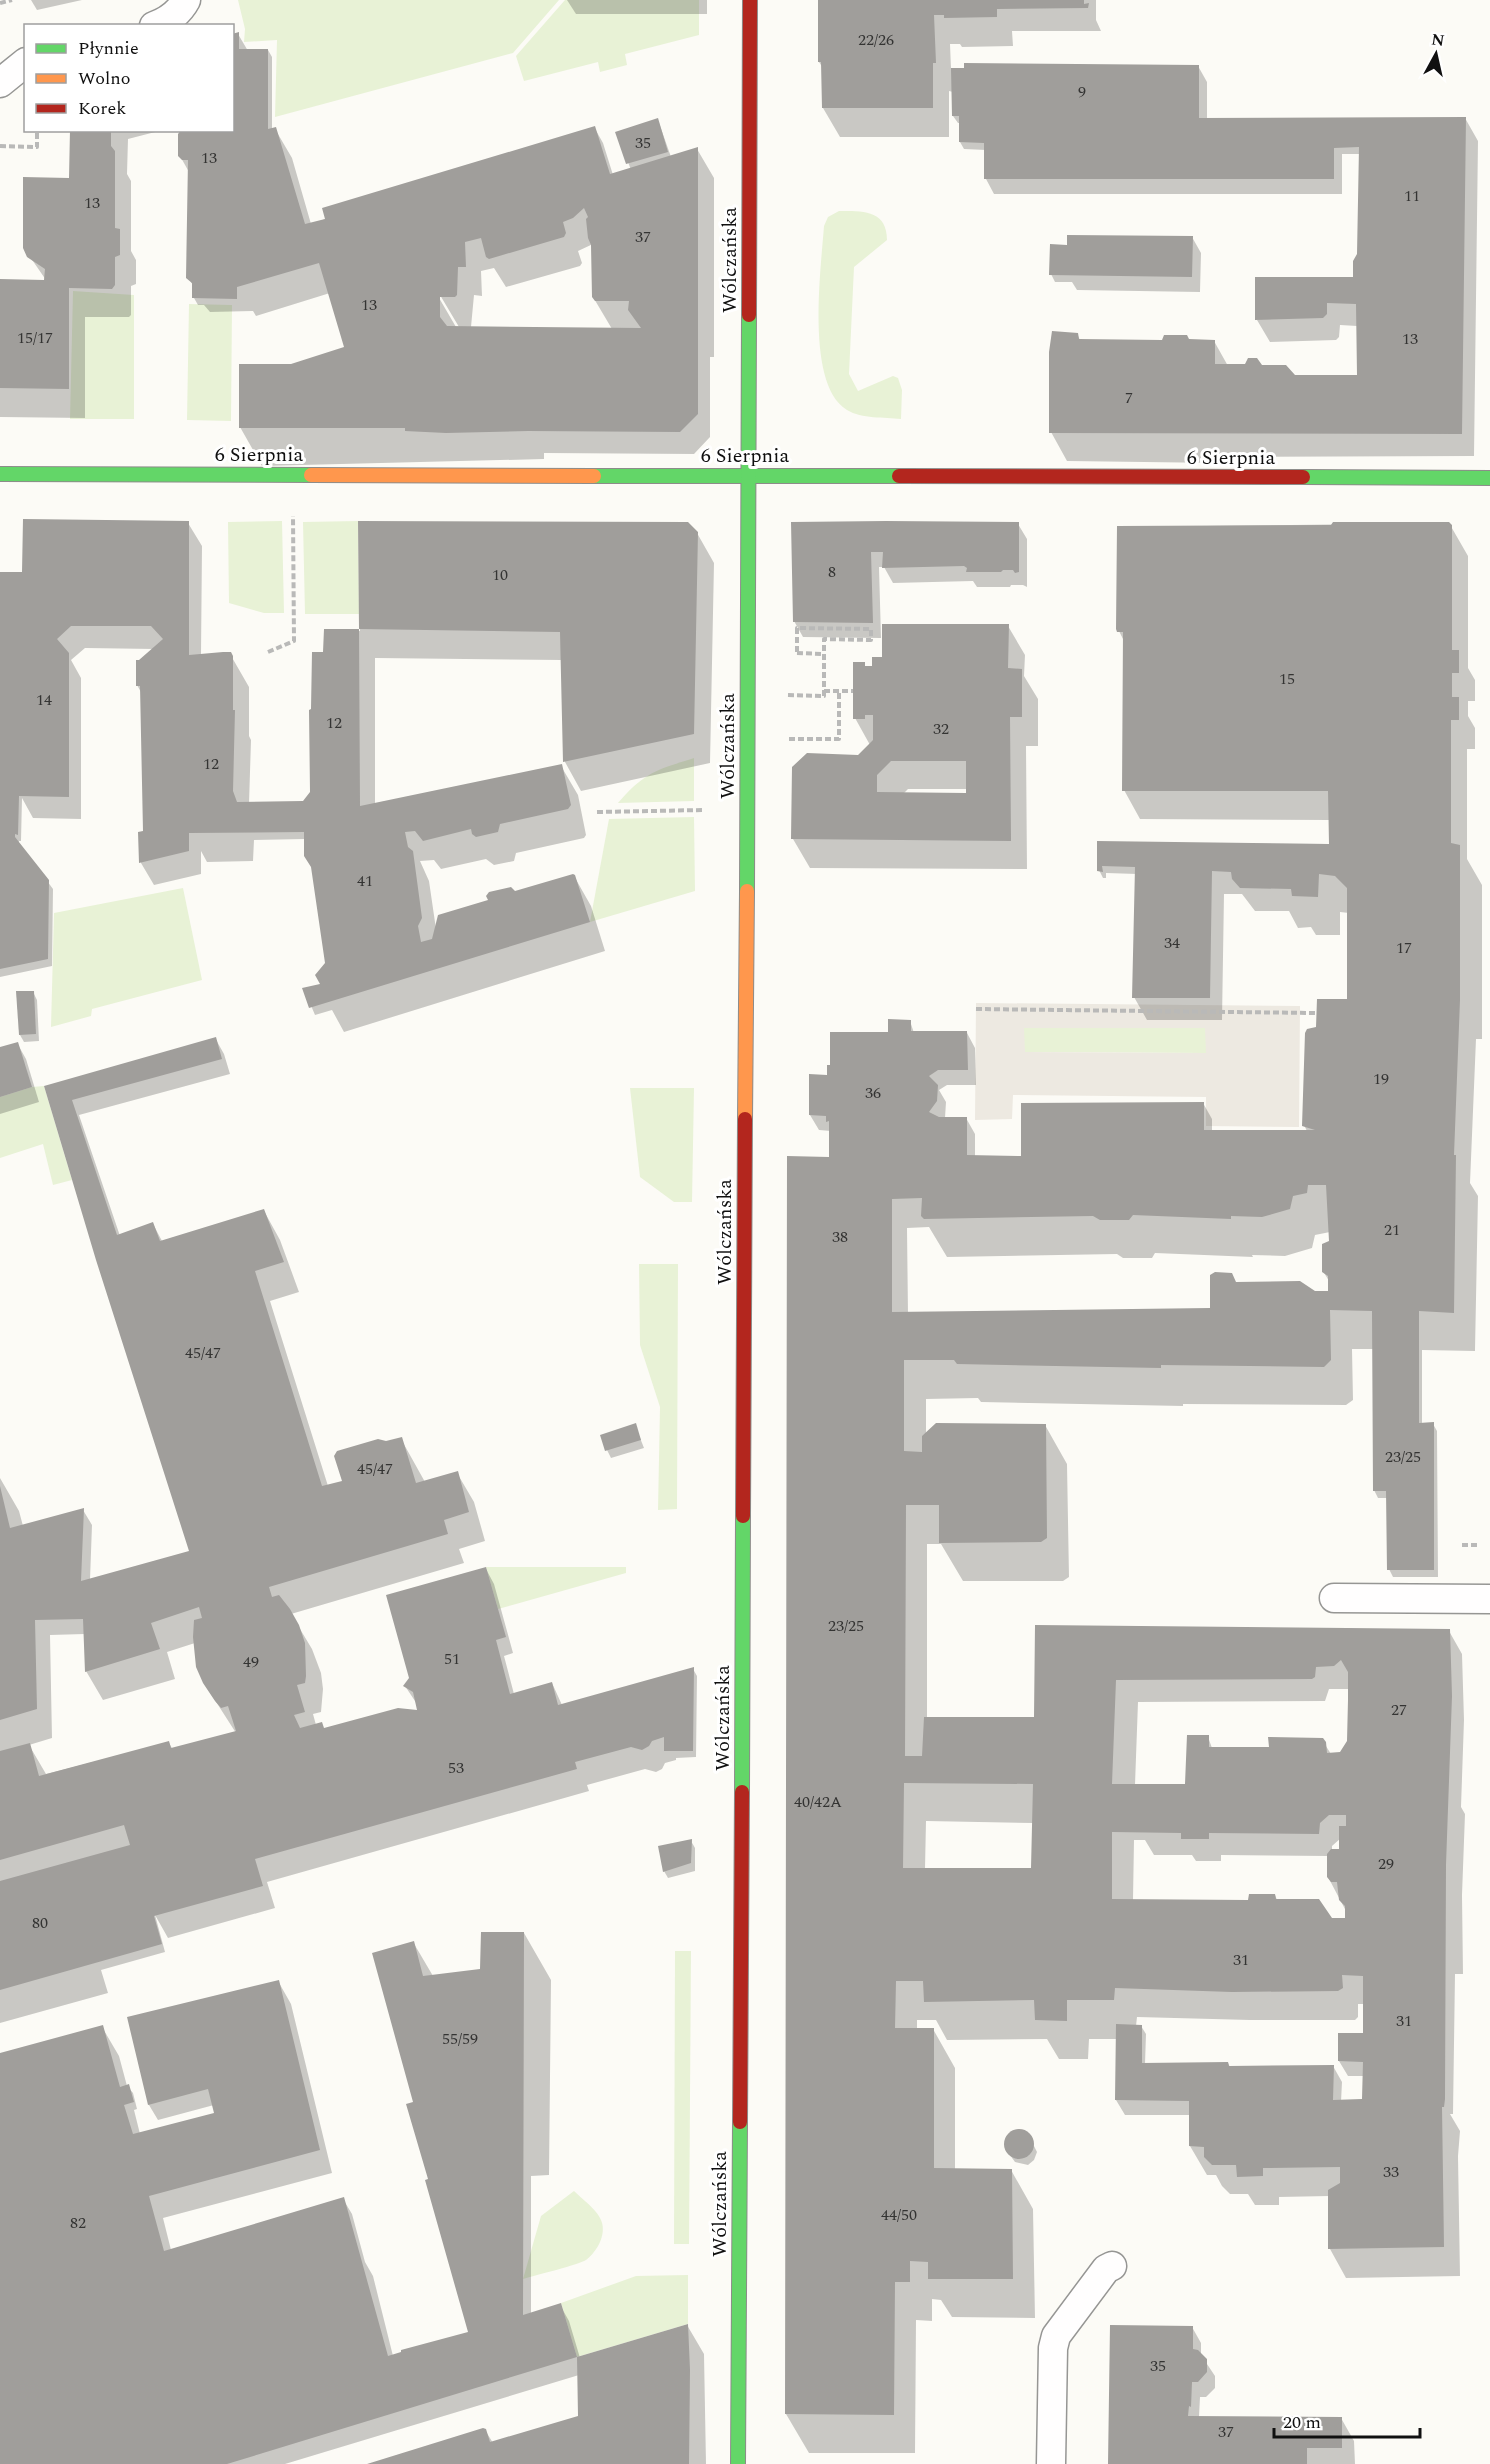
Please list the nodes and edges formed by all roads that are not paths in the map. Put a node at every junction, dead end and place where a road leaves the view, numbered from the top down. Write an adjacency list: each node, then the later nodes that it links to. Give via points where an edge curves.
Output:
1 (186, 0): 3 (lane, via 182,8)
2 (750, 0): 7 (main road, Wólczańska)
3 (159, 24)
4 (24, 64): 5 (lane)
5 (0, 82)
6 (0, 474): 7 (main road, 6 Sierpnia)
7 (750, 475): 8 (main road, 6 Sierpnia); 12 (main road, Wólczańska)
8 (1490, 478)
9 (1334, 1598): 10 (lane)
10 (1490, 1599)
11 (1112, 2266): 13 (lane, via 1056,2336)
12 (738, 2464)
13 (1051, 2464)

